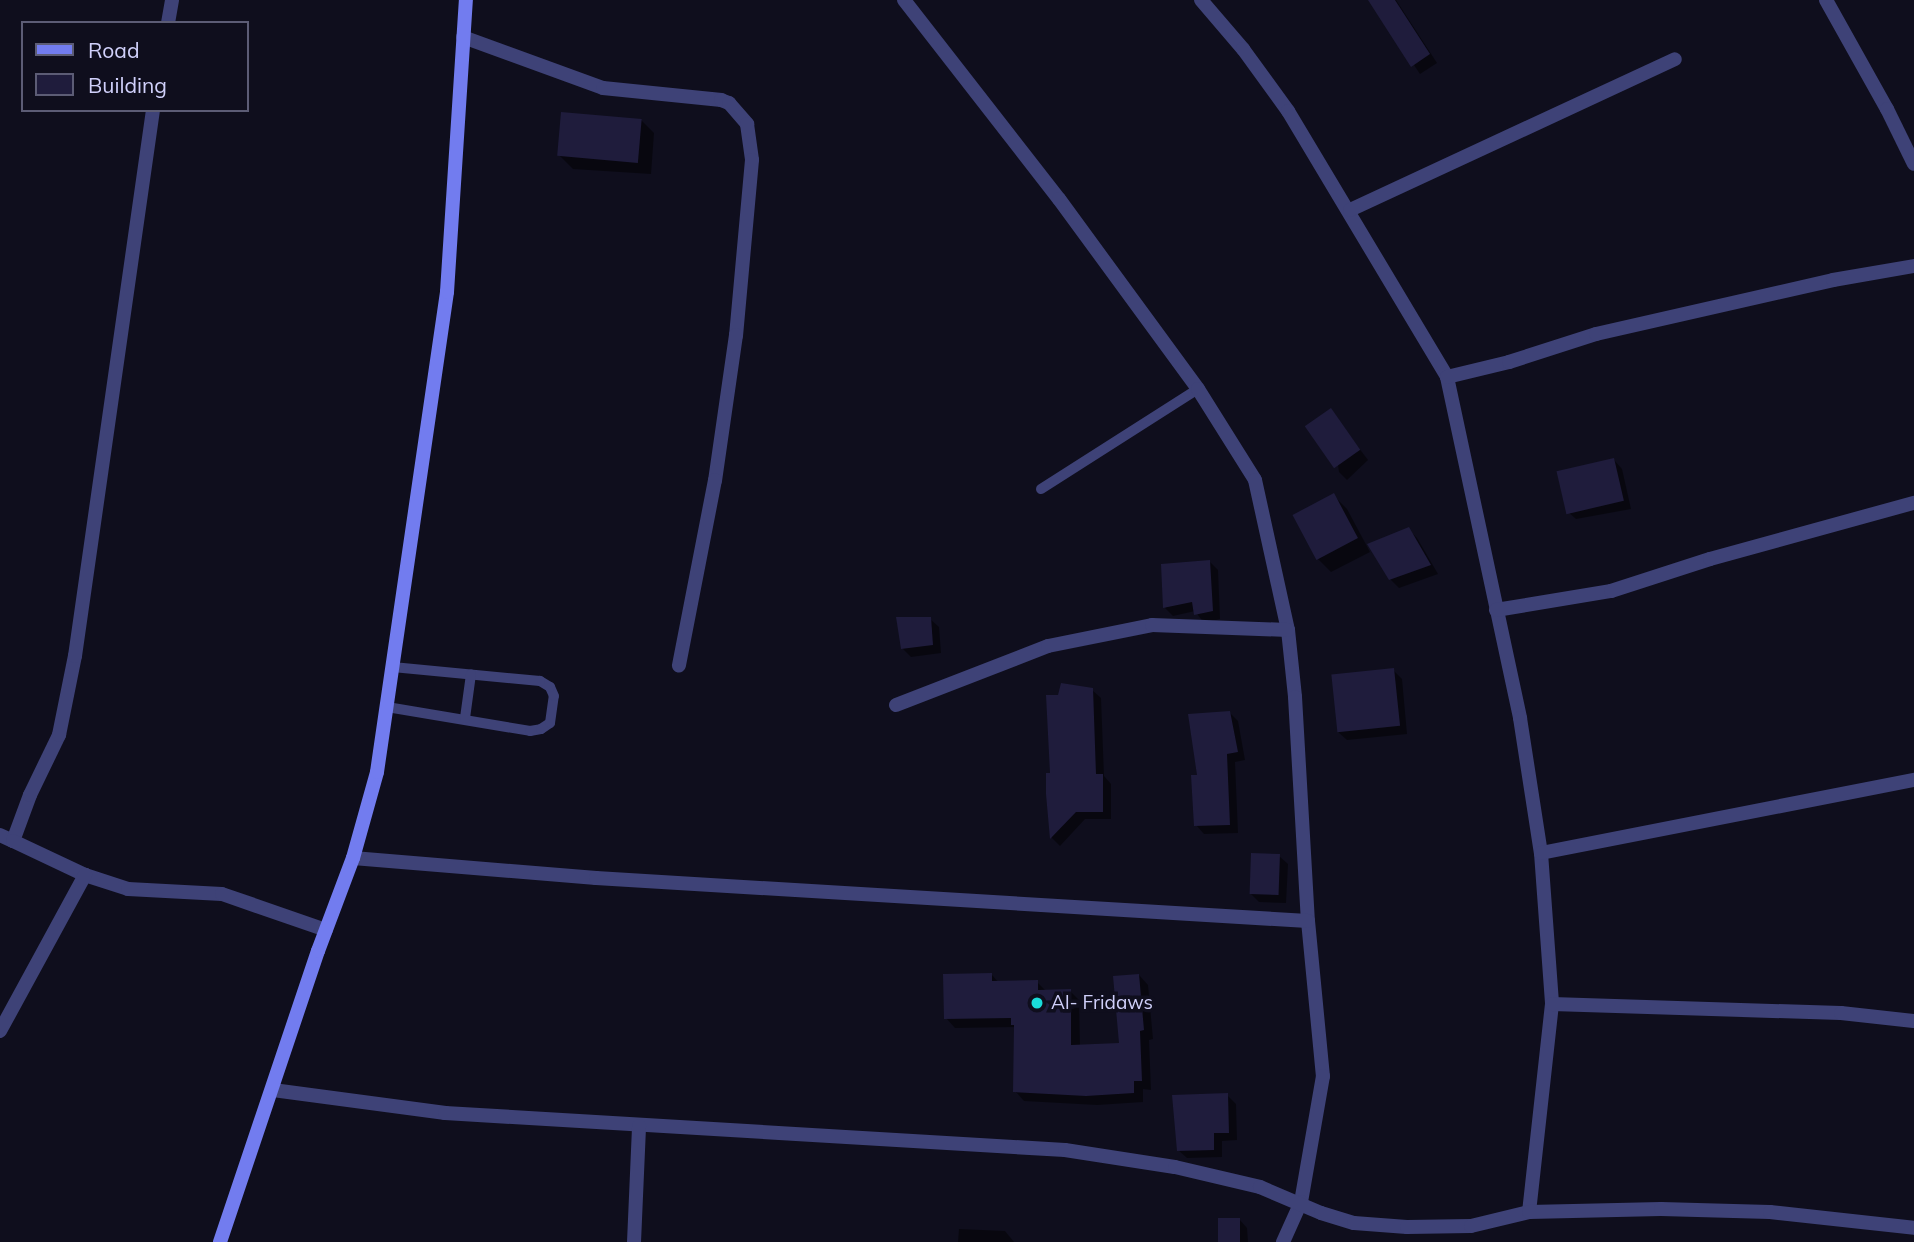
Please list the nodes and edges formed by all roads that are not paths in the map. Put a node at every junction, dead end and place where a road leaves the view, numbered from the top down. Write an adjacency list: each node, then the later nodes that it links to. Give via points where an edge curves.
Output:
1 (172, 0): 6 (street)
2 (466, 0): 7 (street)
3 (904, 0): 14 (street, via 1059,199)
4 (1201, 0): 11 (street, via 1288,111)
5 (1826, 0): 10 (street)
6 (168, 21)
7 (463, 37): 19 (street, via 603,89 721,100 747,124 752,160 736,335 715,480); 20 (street, via 447,292)
8 (1675, 59): 11 (street)
9 (153, 112): 26 (street, via 75,656 59,735)
10 (1914, 164)
11 (1350, 210): 13 (street)
12 (1914, 266): 13 (street, via 1596,334)
13 (1447, 377): 17 (street)
14 (1198, 389): 15 (lane); 18 (street, via 1255,480)
15 (1041, 489)
16 (1914, 503): 17 (street, via 1611,591)
17 (1496, 610): 27 (street, via 1520,718)
18 (1287, 629): 22 (street, via 1152,625 1048,646); 30 (street)
19 (679, 666)
20 (393, 667): 21 (lane); 23 (street)
21 (471, 674): 24 (lane); 24 (lane, via 540,681 554,696 550,723 541,729 530,731)
22 (896, 705)
23 (387, 708): 24 (lane); 28 (street, via 377,772)
24 (465, 718)
25 (1914, 780): 27 (street)
26 (6, 838): 29 (street)
27 (1541, 853): 32 (street)
28 (353, 858): 30 (street, via 596,878); 31 (street)
29 (85, 875): 31 (street, via 128,889 222,894); 34 (street)
30 (1308, 922): 37 (street, via 1323,1076)
31 (326, 930): 35 (street)
32 (1552, 1004): 33 (street, via 1841,1013); 38 (street)
33 (1914, 1021)
34 (0, 1031)
35 (274, 1090): 36 (street, via 412,1110); 40 (street)
36 (639, 1126): 37 (street, via 1065,1150 1175,1167); 41 (street)
37 (1301, 1202): 38 (street, via 1354,1223 1407,1227 1471,1226); 42 (street)
38 (1529, 1212): 39 (street, via 1770,1212)
39 (1914, 1228)
40 (220, 1242)
41 (634, 1242)
42 (1283, 1242)

